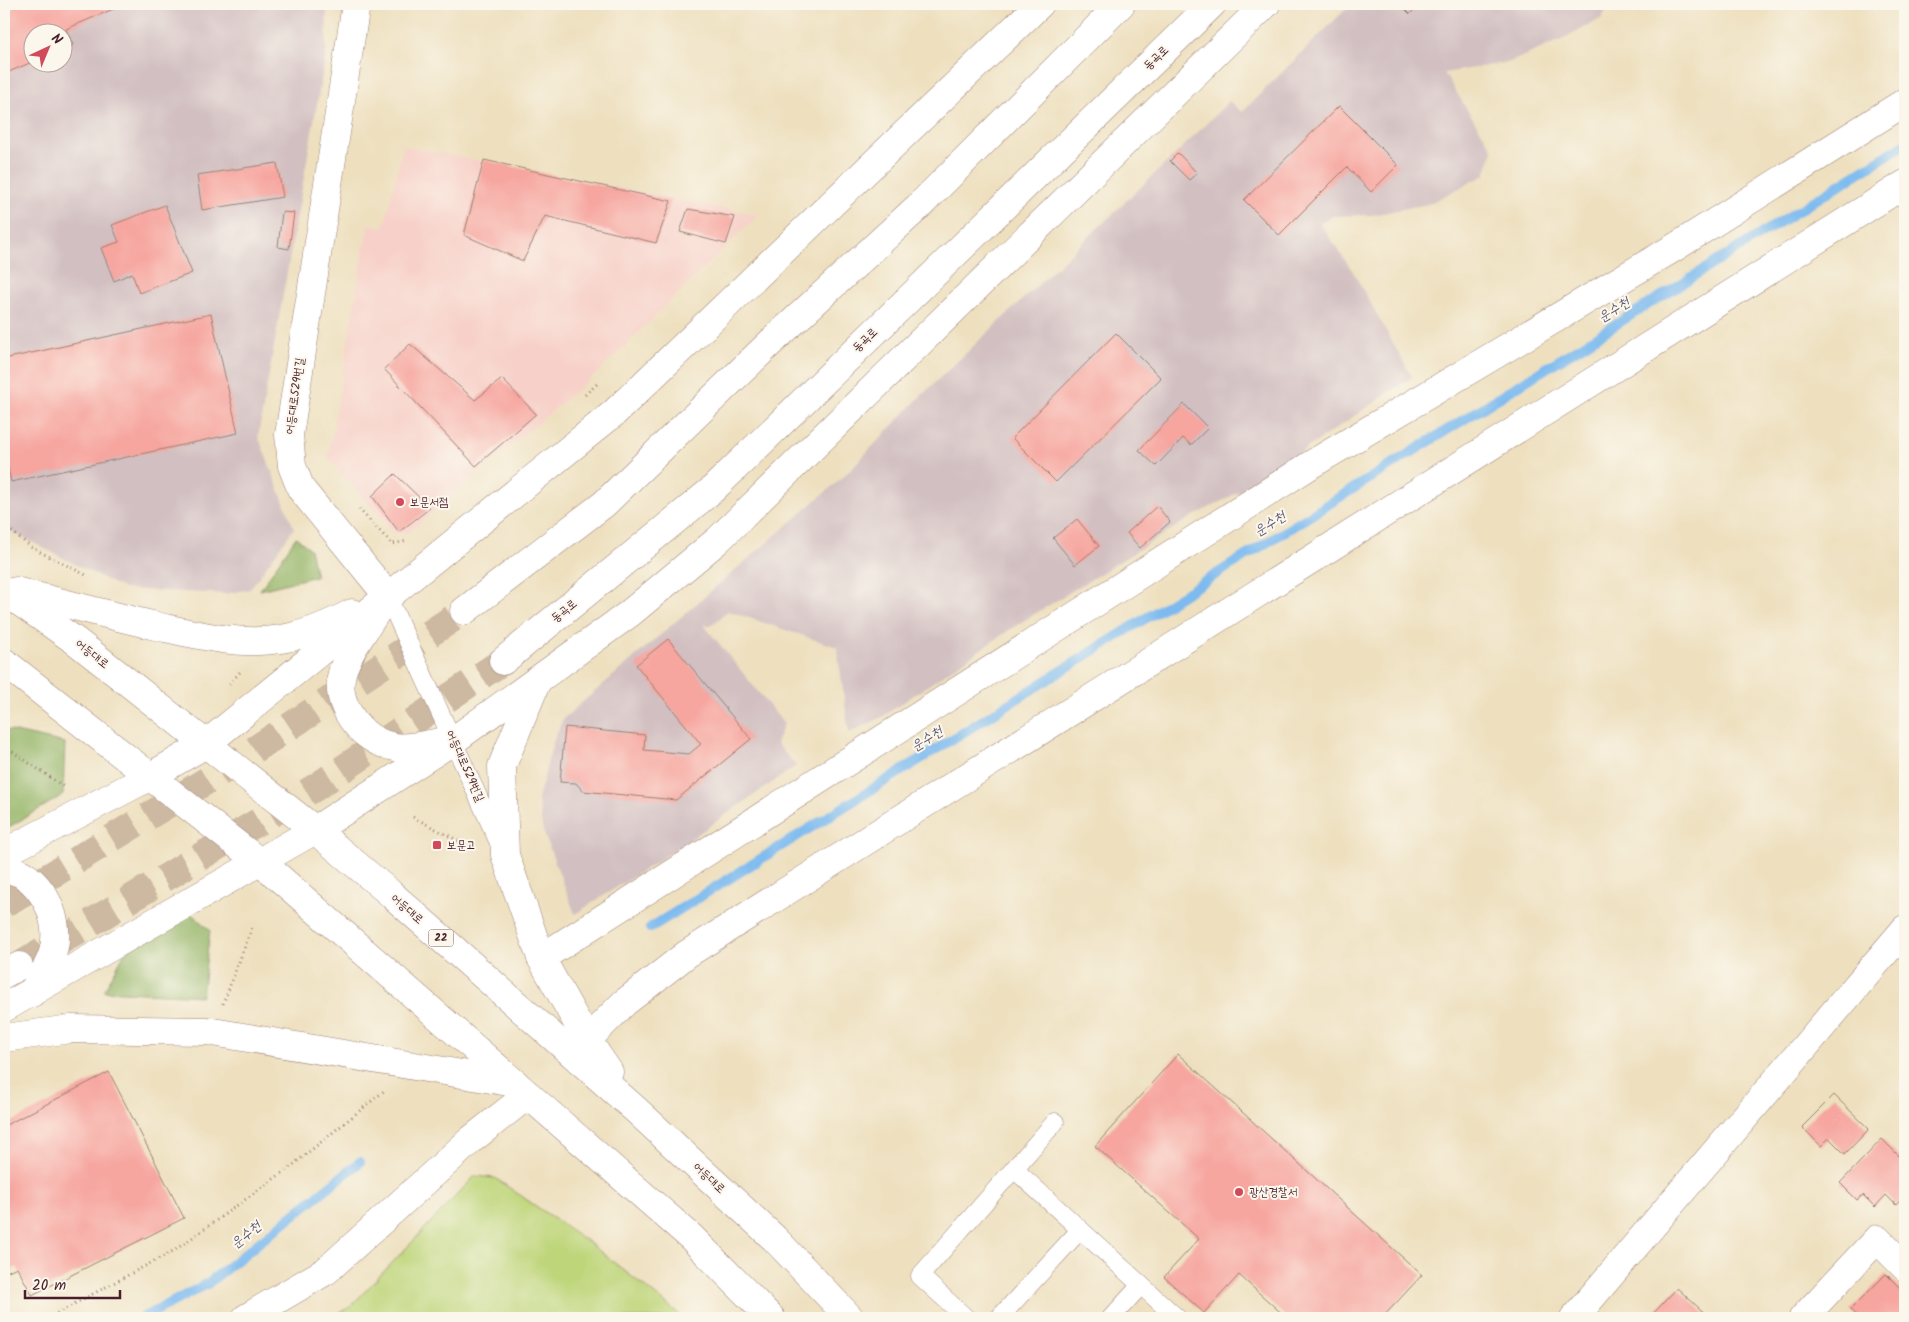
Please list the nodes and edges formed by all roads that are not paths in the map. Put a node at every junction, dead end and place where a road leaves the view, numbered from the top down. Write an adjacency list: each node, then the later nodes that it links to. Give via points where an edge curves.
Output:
1 (356, 4): 9 (main road, 어등대로529번길, via 289,435 292,466 301,489)
2 (1040, 4): 9 (main road, via 614,414)
3 (1121, 4): 10 (main road, via 918,207 768,345 604,504)
4 (1212, 4): 11 (main road, 동곡로, via 712,490)
5 (1266, 4): 13 (main road, via 718,540 629,614)
6 (1905, 102): 23 (main road, via 1677,246 1312,464)
7 (1905, 184): 27 (main road, via 688,954 624,1003)
8 (4, 589): 9 (main road, via 202,636 243,641 282,639 335,622); 15 (main road, 어등대로 / 22)
9 (387, 595): 14 (lane, 어등대로529번길); 14 (main road, via 342,672 340,692 344,706 356,724 390,746); 15 (main road)
10 (464, 611)
11 (503, 661)
12 (4, 662): 16 (main road)
13 (537, 681): 14 (main road); 19 (main road, via 502,766)
14 (454, 740): 17 (main road); 19 (lane, 어등대로529번길)
15 (206, 744): 16 (main road); 17 (main road, 어등대로 / 22)
16 (151, 776): 18 (main road); 20 (main road)
17 (315, 830): 20 (main road); 29 (main road, 어등대로 / 22)
18 (4, 853)
19 (504, 855): 23 (main road)
20 (259, 863): 24 (main road); 28 (main road)
21 (4, 868): 24 (main road, via 22,875 39,890 51,909 56,930 53,952)
22 (1905, 929): 42 (main road)
23 (542, 958): 27 (main road)
24 (32, 993): 25 (main road)
25 (4, 1008)
26 (4, 1038): 28 (main road, via 72,1029 206,1031 416,1066)
27 (587, 1040): 29 (main road)
28 (521, 1089): 35 (main road, via 472,1139 326,1271); 36 (main road, via 691,1236)
29 (636, 1110): 37 (main road, 어등대로 / 22, via 775,1239)
30 (1055, 1122): 31 (lane)
31 (1014, 1169): 32 (lane); 38 (lane, via 920,1276)
32 (1080, 1230): 34 (lane); 39 (lane)
33 (1905, 1267): 43 (main road, via 1877,1239)
34 (1141, 1285): 40 (lane); 41 (lane)
35 (246, 1318)
36 (771, 1318)
37 (850, 1318)
38 (966, 1318)
39 (999, 1318)
40 (1111, 1318)
41 (1177, 1318)
42 (1574, 1318)
43 (1803, 1318)

